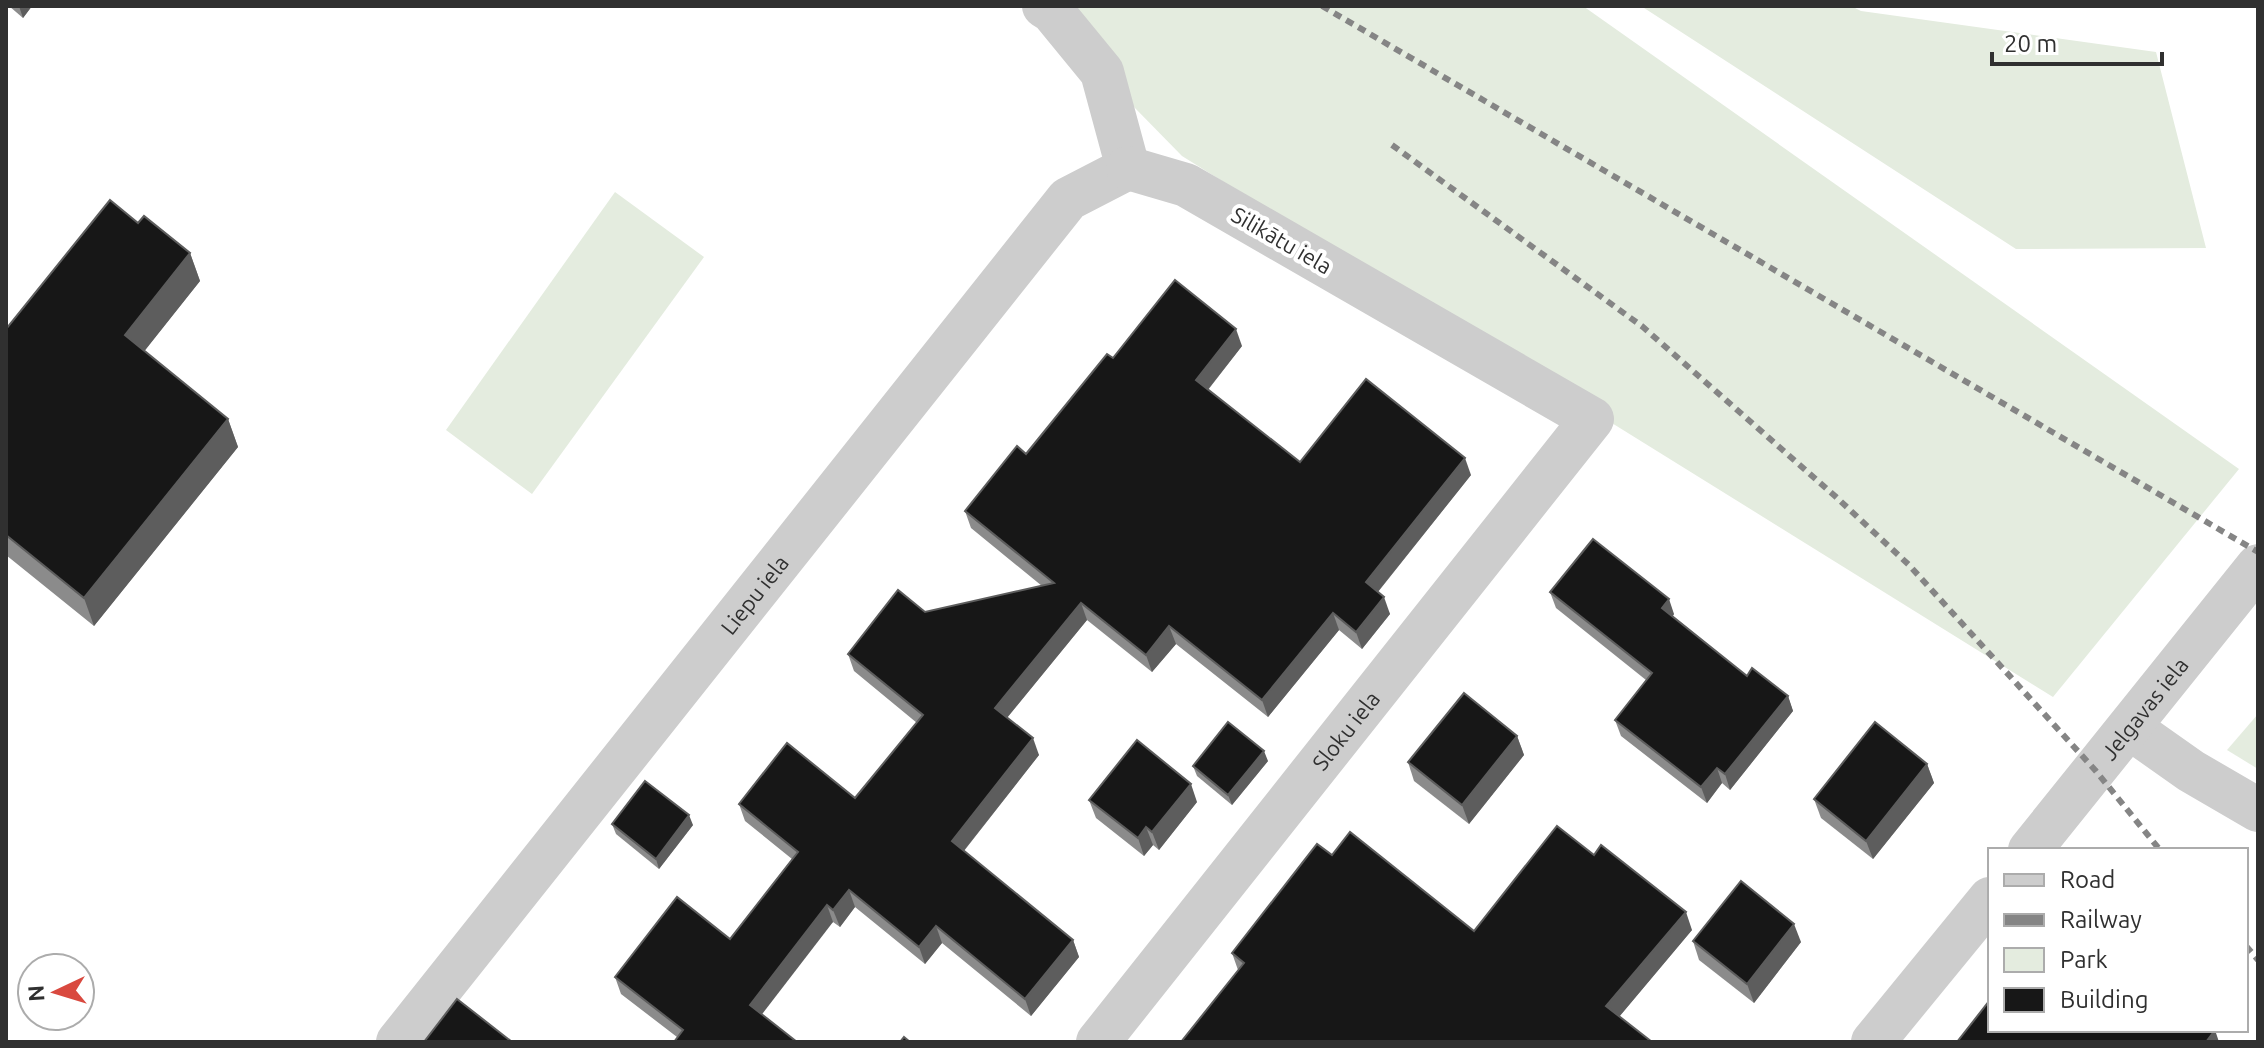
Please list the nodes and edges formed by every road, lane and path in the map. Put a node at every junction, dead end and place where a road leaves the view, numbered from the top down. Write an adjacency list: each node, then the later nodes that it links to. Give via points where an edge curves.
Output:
1 (1044, 6): 2 (street, via 1102,72)
2 (1128, 168): 3 (street, Silikātu iela, via 1186,185); 9 (street, Liepu iela, via 1068,199)
3 (1592, 419): 10 (street, Sloku iela)
4 (2258, 566): 5 (street, Jelgavas iela)
5 (2130, 728): 6 (street); 7 (street, Jelgavas iela)
6 (2258, 810)
7 (2032, 848)
8 (1988, 901): 11 (street)
9 (398, 1042)
10 (1098, 1042)
11 (1873, 1042)

